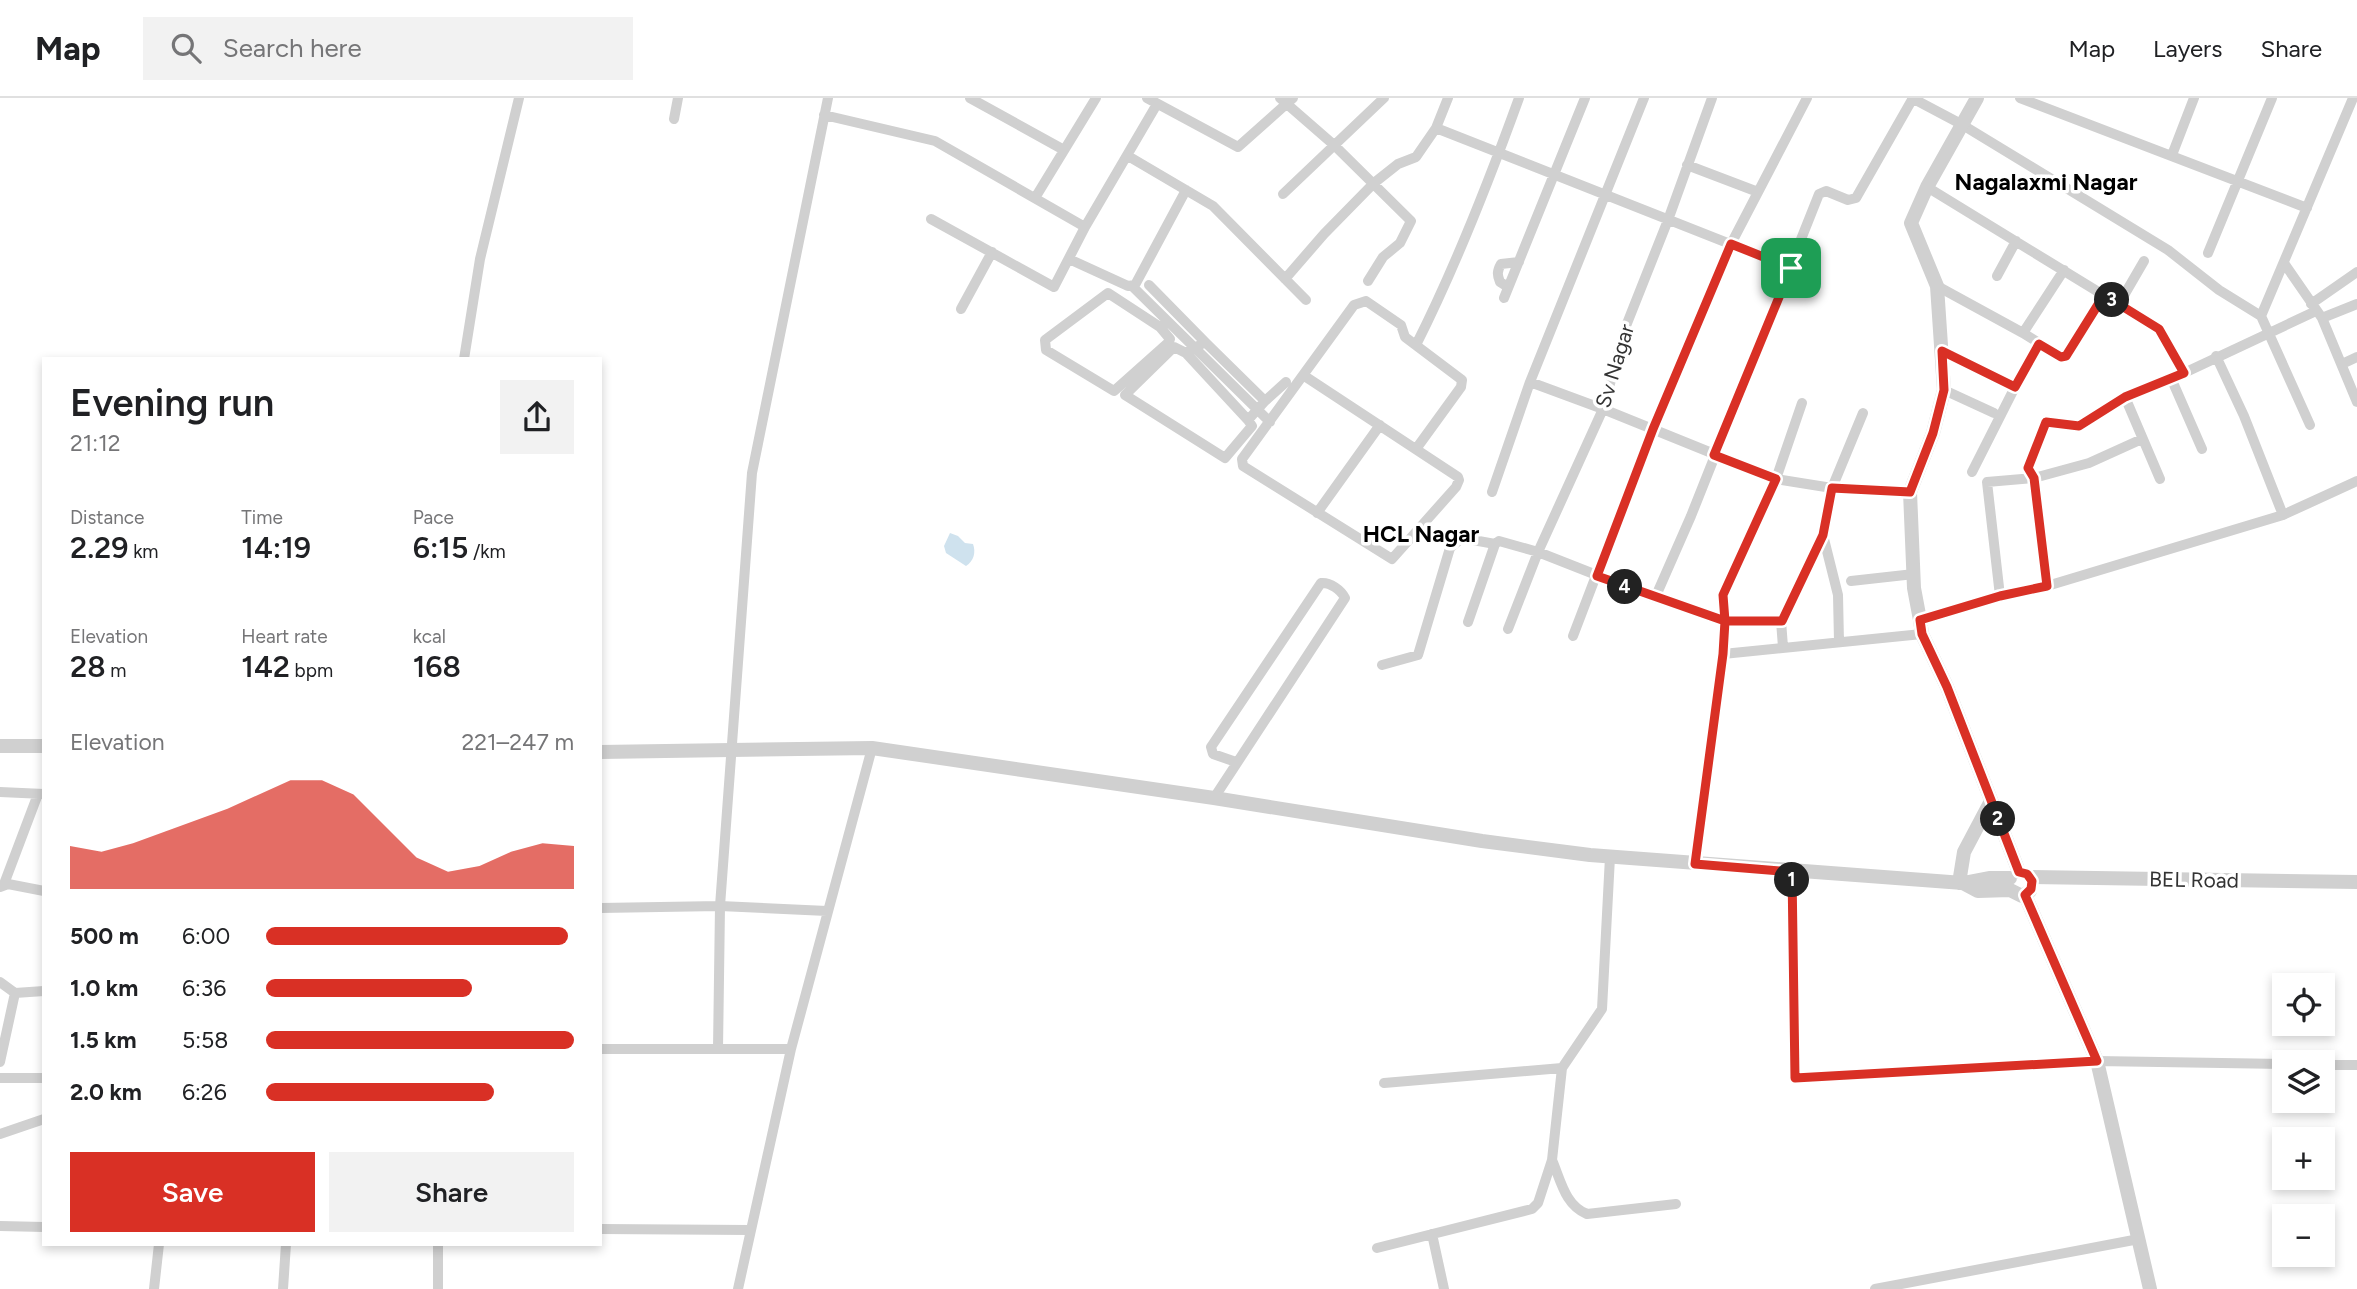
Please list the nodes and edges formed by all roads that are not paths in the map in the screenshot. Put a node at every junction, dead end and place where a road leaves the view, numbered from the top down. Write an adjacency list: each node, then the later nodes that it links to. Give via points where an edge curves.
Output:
1 (519, 98): 76 (street, via 480,259)
2 (678, 98): 22 (street)
3 (828, 98): 21 (street)
4 (970, 98): 26 (street)
5 (1384, 98): 25 (street)
6 (1448, 98): 24 (street)
7 (1519, 98): 27 (street)
8 (1585, 98): 31 (street)
9 (1644, 98): 38 (street)
10 (1712, 98): 30 (street, Sv Nagar)
11 (1807, 98): 36 (street)
12 (1913, 98): 23 (street); 52 (street, via 1856,198 1848,200 1826,191 1819,194)
13 (1977, 98): 23 (street)
14 (2020, 98): 28 (street)
15 (2194, 98): 28 (street)
16 (2272, 98): 32 (street)
17 (2353, 98): 40 (street)
18 (1094, 99): 26 (street)
19 (1287, 100): 20 (street, via 1238,148); 25 (street)
20 (1152, 101): 29 (street)
21 (824, 115): 39 (street, via 935,141); 135 (street, via 752,473)
22 (674, 119)
23 (1961, 124): 34 (street); 67 (street, via 2168,250)
24 (1436, 128): 27 (street); 33 (street, via 1416,157 1398,164)
25 (1334, 145): 33 (street); 37 (street)
26 (1064, 150): 39 (street)
27 (1499, 153): 31 (street); 72 (street)
28 (2172, 155): 32 (street)
29 (1128, 156): 35 (street); 43 (street)
30 (1687, 165): 36 (street); 42 (street, Sv Nagar)
31 (1555, 176): 38 (street); 50 (street)
32 (2238, 180): 40 (street); 47 (street)
33 (1374, 183): 56 (street); 57 (street, via 1411,221 1400,243 1383,257)
34 (1927, 187): 44 (street); 60 (street, via 1911,223)
35 (1185, 190): 56 (street, via 1213,206); 59 (street)
36 (1758, 192): 45 (street)
37 (1283, 194)
38 (1605, 195): 42 (street); 83 (street)
39 (1035, 198): 43 (street)
40 (2307, 208): 51 (street)
41 (930, 219): 46 (street)
42 (1668, 220): 45 (street); 90 (street, Sv Nagar, via 1626,326)
43 (1086, 227): 48 (street)
44 (2016, 241): 53 (street); 55 (street)
45 (1731, 244): 52 (street); 98 (street)
46 (992, 252): 48 (street, via 1054,287); 65 (street)
47 (2208, 253)
48 (1069, 259): 59 (street)
49 (2144, 261): 63 (street)
50 (1519, 262): 50 (street, via 1506,293 1498,268 1507,261)
51 (2284, 263): 66 (street); 67 (street)
52 (1791, 268): 102 (street)
53 (2064, 270): 61 (street); 69 (street)
54 (2357, 272): 66 (street)
55 (1997, 276)
56 (1285, 279): 62 (street)
57 (1368, 281)
58 (1149, 285): 73 (street)
59 (1132, 286): 68 (street)
60 (1937, 286): 69 (street); 74 (street)
61 (2104, 295): 63 (street); 71 (street, via 2065,358)
62 (1306, 300)
63 (2119, 304): 79 (street, via 2159,329)
64 (2357, 304): 66 (street)
65 (961, 309)
66 (2317, 311): 70 (street); 78 (street)
67 (2261, 316): 70 (street)
68 (1164, 324): 68 (street, via 1169,342 1114,391 1046,350 1045,340 1108,293); 73 (street)
69 (2023, 333): 71 (street)
70 (2268, 335): 75 (street); 97 (street)
71 (2039, 344): 84 (street)
72 (1416, 345): 80 (street, via 1405,337 1401,325 1366,301 1358,302); 100 (street, via 1462,383)
73 (1195, 348): 87 (street); 91 (street); 94 (street); 94 (street, via 1174,347 1125,395 1225,458 1252,426)
74 (1942, 351): 84 (street); 85 (street)
75 (2216, 356): 79 (street); 112 (street)
76 (464, 357)
77 (2357, 357): 78 (street)
78 (2342, 364): 88 (street)
79 (2184, 373): 81 (street)
80 (1303, 375): 95 (street); 96 (street)
81 (2171, 378): 86 (street); 101 (street)
82 (1286, 382): 87 (street)
83 (1530, 382): 90 (street); 109 (street)
84 (2015, 387): 103 (street)
85 (1944, 390): 93 (street); 110 (street)
86 (2125, 397): 99 (street); 104 (street, via 2079,426 2046,422 2028,468)
87 (1265, 401): 91 (street)
88 (2357, 402)
89 (1802, 403): 105 (street)
90 (1603, 409): 98 (street); 115 (street, Sv Nagar)
91 (1256, 410): 94 (street); 95 (street)
92 (1863, 413): 108 (street)
93 (1994, 413)
94 (1248, 420)
95 (1270, 422): 111 (street, via 1242,459 1243,466)
96 (1380, 425): 100 (street); 111 (street)
97 (2310, 425)
98 (1653, 429): 102 (street); 117 (street)
99 (2142, 439): 104 (street, via 2089,463); 106 (street)
100 (1416, 449): 111 (street, via 1459,480 1392,559)
101 (2202, 449)
102 (1714, 455): 105 (street); 121 (street)
103 (1972, 472)
104 (2034, 478): 119 (street); 120 (street, via 1987,482)
105 (1776, 479): 108 (street); 122 (street, via 1723,595)
106 (2160, 479)
107 (2357, 481): 112 (street)
108 (1832, 488): 110 (street); 113 (street)
109 (1492, 492)
110 (1910, 492): 116 (street)
111 (1317, 513)
112 (2283, 515): 119 (street)
113 (1823, 535): 123 (street); 128 (street, via 1838,595)
114 (1495, 544): 115 (street, via 1503,541); 124 (street); 131 (street, via 1462,538 1450,548 1418,655)
115 (1538, 552): 117 (street); 126 (street, Sv Nagar)
116 (1914, 574): 118 (street); 125 (street)
117 (1597, 576): 121 (street); 127 (street)
118 (1851, 581)
119 (2047, 586): 120 (street)
120 (2000, 596): 125 (street)
121 (1655, 598): 122 (street)
122 (1725, 621): 123 (street); 130 (street)
123 (1782, 621): 129 (street)
124 (1468, 622)
125 (1921, 627): 128 (street); 141 (street)
126 (1507, 629)
127 (1573, 636)
128 (1839, 642): 129 (street)
129 (1783, 647): 130 (street)
130 (1723, 654): 143 (street)
131 (1382, 665)
132 (0, 746): 133 (street)
133 (42, 746)
134 (872, 748): 135 (street, BEL Road); 140 (street, BEL Road); 154 (street)
135 (732, 751): 136 (street, BEL Road); 152 (street)
136 (602, 752)
137 (1236, 762): 137 (street, via 1213,754 1211,747 1321,583 1329,584 1345,598); 140 (street)
138 (0, 792): 139 (street)
139 (41, 794): 149 (street)
140 (1214, 798): 142 (street, BEL Road)
141 (1992, 801): 147 (street, via 1964,852); 148 (street)
142 (1610, 857): 143 (street, BEL Road); 166 (street, via 1602,1009)
143 (1695, 864): 144 (street, BEL Road)
144 (1792, 872): 147 (street, BEL Road); 161 (street, via 1795,1078)
145 (2078, 882): 146 (street, BEL Road); 148 (street, BEL Road); 151 (street, BEL Road)
146 (2357, 882)
147 (1961, 883): 148 (street, BEL Road, via 1982,891)
148 (2021, 883): 161 (street)
149 (2, 886): 150 (street)
150 (42, 891)
151 (2357, 891)
152 (720, 906): 153 (street); 154 (street); 159 (street)
153 (602, 908)
154 (827, 911): 160 (street)
155 (0, 982): 157 (street)
156 (42, 991): 157 (street)
157 (15, 993): 162 (street)
158 (602, 1049): 159 (street)
159 (718, 1049): 160 (street)
160 (791, 1049): 177 (street)
161 (2097, 1061): 163 (street); 179 (street)
162 (0, 1062)
163 (2272, 1064)
164 (2335, 1065): 165 (street)
165 (2357, 1065)
166 (1562, 1068): 169 (street); 172 (street)
167 (0, 1078): 168 (street)
168 (42, 1078)
169 (1384, 1083)
170 (42, 1120): 171 (street)
171 (0, 1134)
172 (1552, 1160): 173 (street, via 1570,1203 1587,1214); 178 (street, via 1532,1209)
173 (1676, 1204)
174 (0, 1226): 175 (street)
175 (42, 1227)
176 (602, 1229): 177 (street)
177 (750, 1230): 187 (street)
178 (1432, 1234): 183 (street); 188 (street)
179 (2139, 1239): 189 (street); 190 (street)
180 (159, 1246): 184 (street)
181 (286, 1246): 185 (street)
182 (438, 1246): 186 (street)
183 (1377, 1248)
184 (154, 1289)
185 (283, 1289)
186 (438, 1289)
187 (738, 1289)
188 (1444, 1289)
189 (1875, 1289)
190 (2151, 1289)

